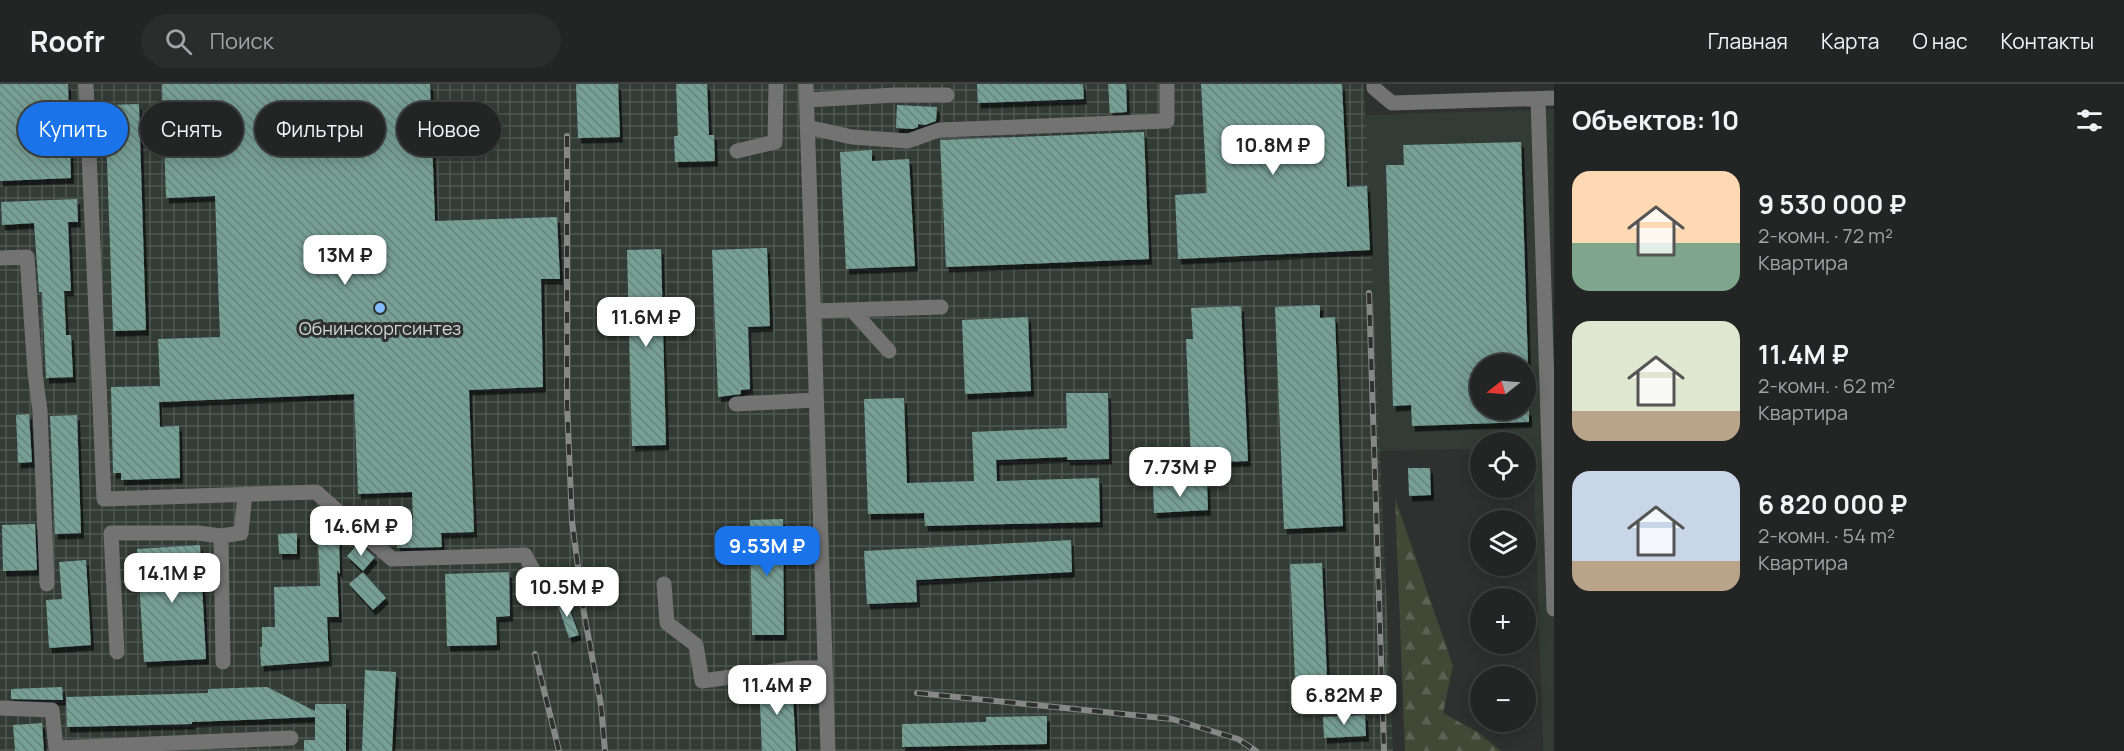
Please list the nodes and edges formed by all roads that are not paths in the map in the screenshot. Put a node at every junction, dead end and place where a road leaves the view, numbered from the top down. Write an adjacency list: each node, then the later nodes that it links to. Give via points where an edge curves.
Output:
1 (86, 84): 19 (street, via 104,499)
2 (776, 84): 11 (street, via 775,142)
3 (806, 84): 9 (street)
4 (1167, 84): 10 (street, via 1167,121 939,130 908,141 852,137)
5 (1374, 84): 8 (street, via 1392,103)
6 (947, 95): 9 (street)
7 (1554, 98): 8 (street)
8 (1538, 99): 24 (street)
9 (807, 100): 10 (street)
10 (807, 127): 15 (street)
11 (737, 152)
12 (0, 258): 21 (street, via 27,257 40,411)
13 (941, 307): 14 (street)
14 (852, 310): 15 (street); 16 (street)
15 (813, 311): 17 (street)
16 (889, 351)
17 (816, 400): 18 (street); 27 (street)
18 (735, 404)
19 (245, 494): 20 (street, via 241,533); 23 (street, via 316,492 392,559 525,555)
20 (221, 536): 25 (street, via 111,533); 26 (street)
21 (47, 584)
22 (664, 584): 27 (street, via 667,623 696,645 702,681)
23 (543, 588)
24 (1554, 609)
25 (117, 652)
26 (223, 662)
27 (825, 668): 30 (street)
28 (0, 708): 29 (street, via 52,710 56,748)
29 (291, 738)
30 (828, 751)

